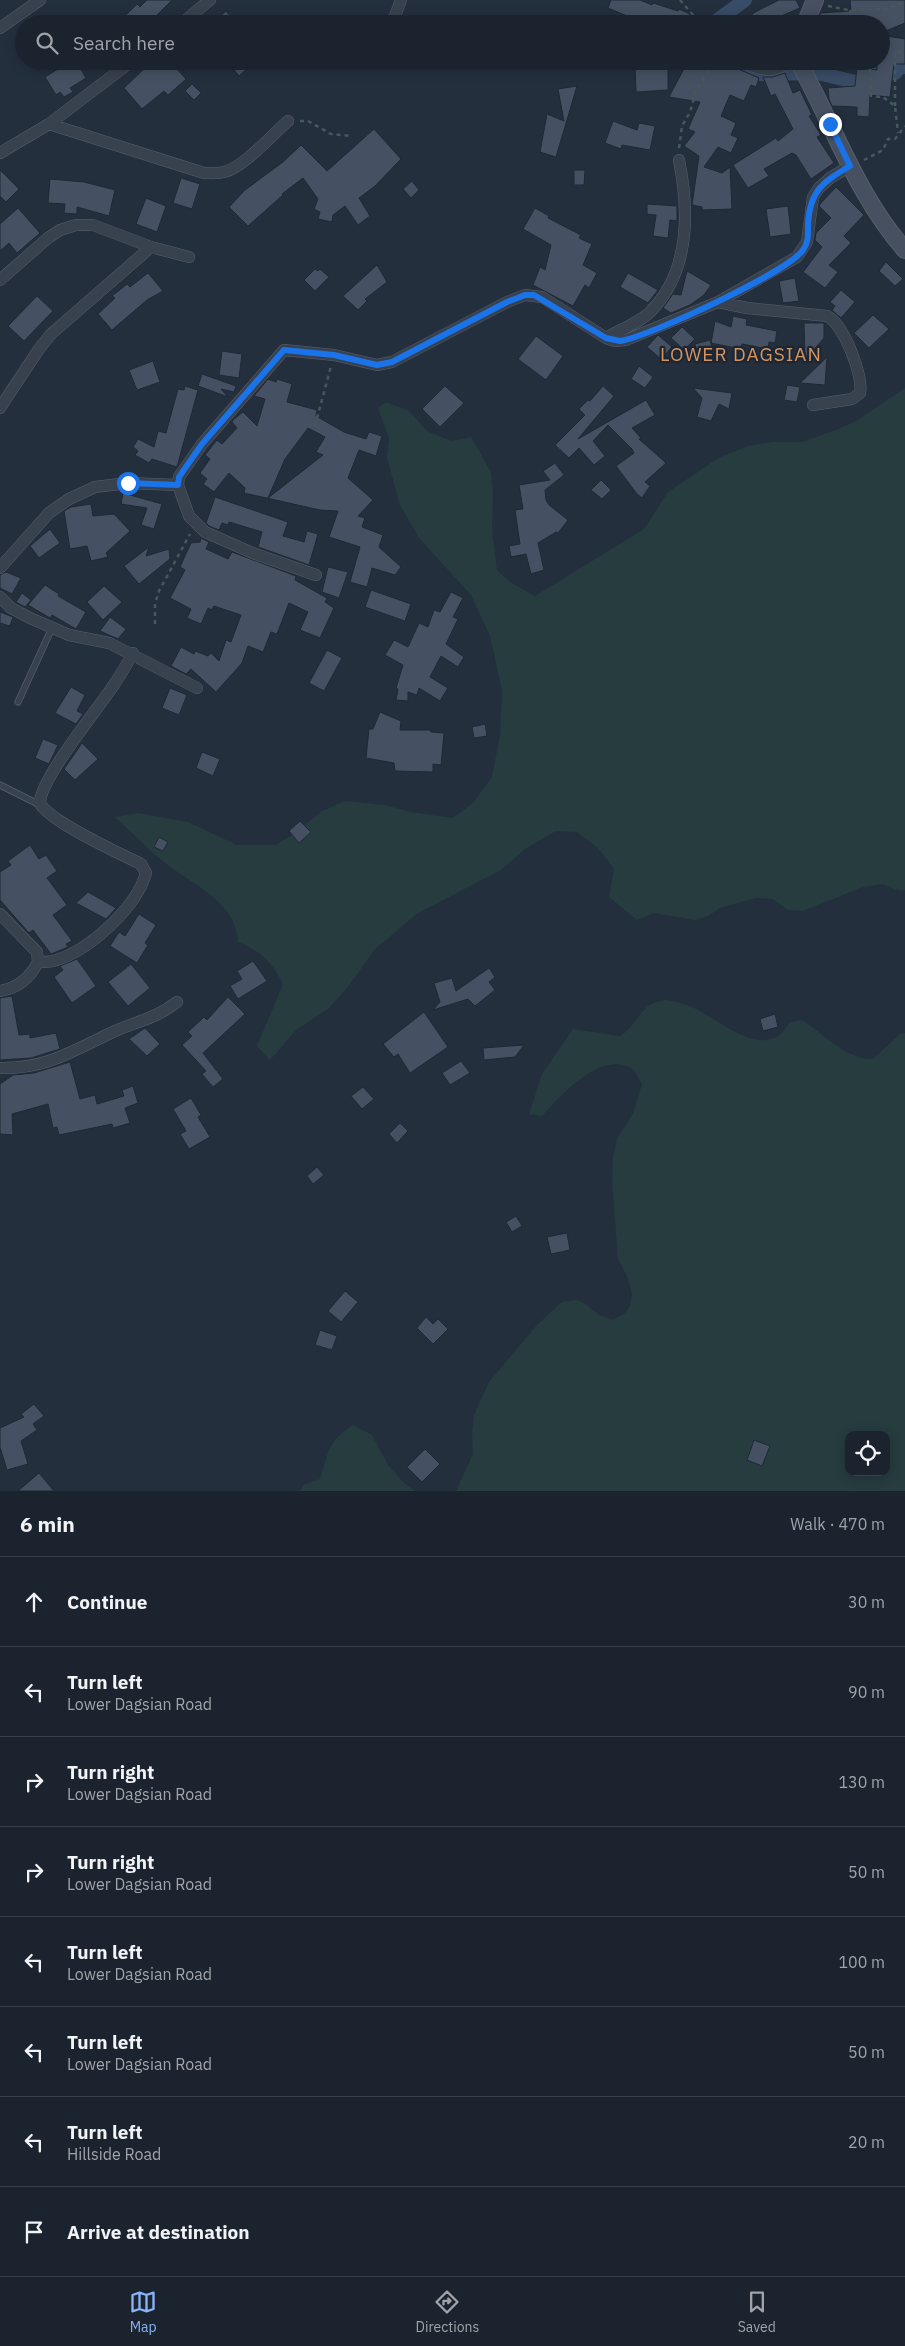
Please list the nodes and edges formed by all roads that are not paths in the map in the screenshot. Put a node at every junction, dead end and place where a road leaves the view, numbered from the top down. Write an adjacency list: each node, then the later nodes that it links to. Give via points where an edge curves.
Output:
1 (40, 0): 5 (street)
2 (210, 0): 6 (street)
3 (401, 0): 7 (street)
4 (815, 1): 8 (street)
5 (19, 15)
6 (192, 15)
7 (395, 15)
8 (809, 15)
9 (15, 18): 10 (street)
10 (0, 28)
11 (120, 70): 16 (street)
12 (763, 70): 13 (street)
13 (778, 70)
14 (802, 70): 19 (street)
15 (288, 121): 16 (street, via 238,166 217,174 204,173)
16 (49, 124): 17 (street)
17 (0, 154)
18 (679, 160): 25 (street, via 686,200 686,226 678,266 666,292 651,312)
19 (850, 166): 21 (street); 24 (street, via 830,178 813,197 807,242 798,257)
20 (151, 247): 22 (street); 23 (street, via 93,225 76,225 48,238); 27 (street, via 51,334)
21 (905, 250)
22 (189, 257)
23 (0, 280)
24 (718, 302): 25 (street, via 626,340); 26 (street, via 775,312 827,316 836,322 860,378 860,393 852,399)
25 (606, 338): 28 (street, via 542,297 525,295 392,362 377,365 334,355 284,350 202,444 179,477)
26 (813, 405)
27 (0, 408)
28 (178, 485): 29 (street, via 128,483 86,491 49,513); 30 (street, via 183,504 195,524 205,532)
29 (0, 568)
30 (316, 575)
31 (0, 597): 32 (street, via 12,608)
32 (52, 628): 33 (street, via 109,643); 35 (lane)
33 (133, 654): 34 (street); 37 (street, via 60,760 42,795)
34 (197, 688)
35 (18, 702)
36 (0, 785): 37 (lane)
37 (42, 806): 39 (street, via 65,824 141,864 146,873 127,907 94,939 53,961)
38 (0, 914): 39 (street, via 37,952)
39 (38, 962): 40 (street, via 23,982)
40 (0, 991)
41 (177, 1002): 42 (street, via 154,1018 118,1030 63,1058 25,1067)
42 (0, 1068)

